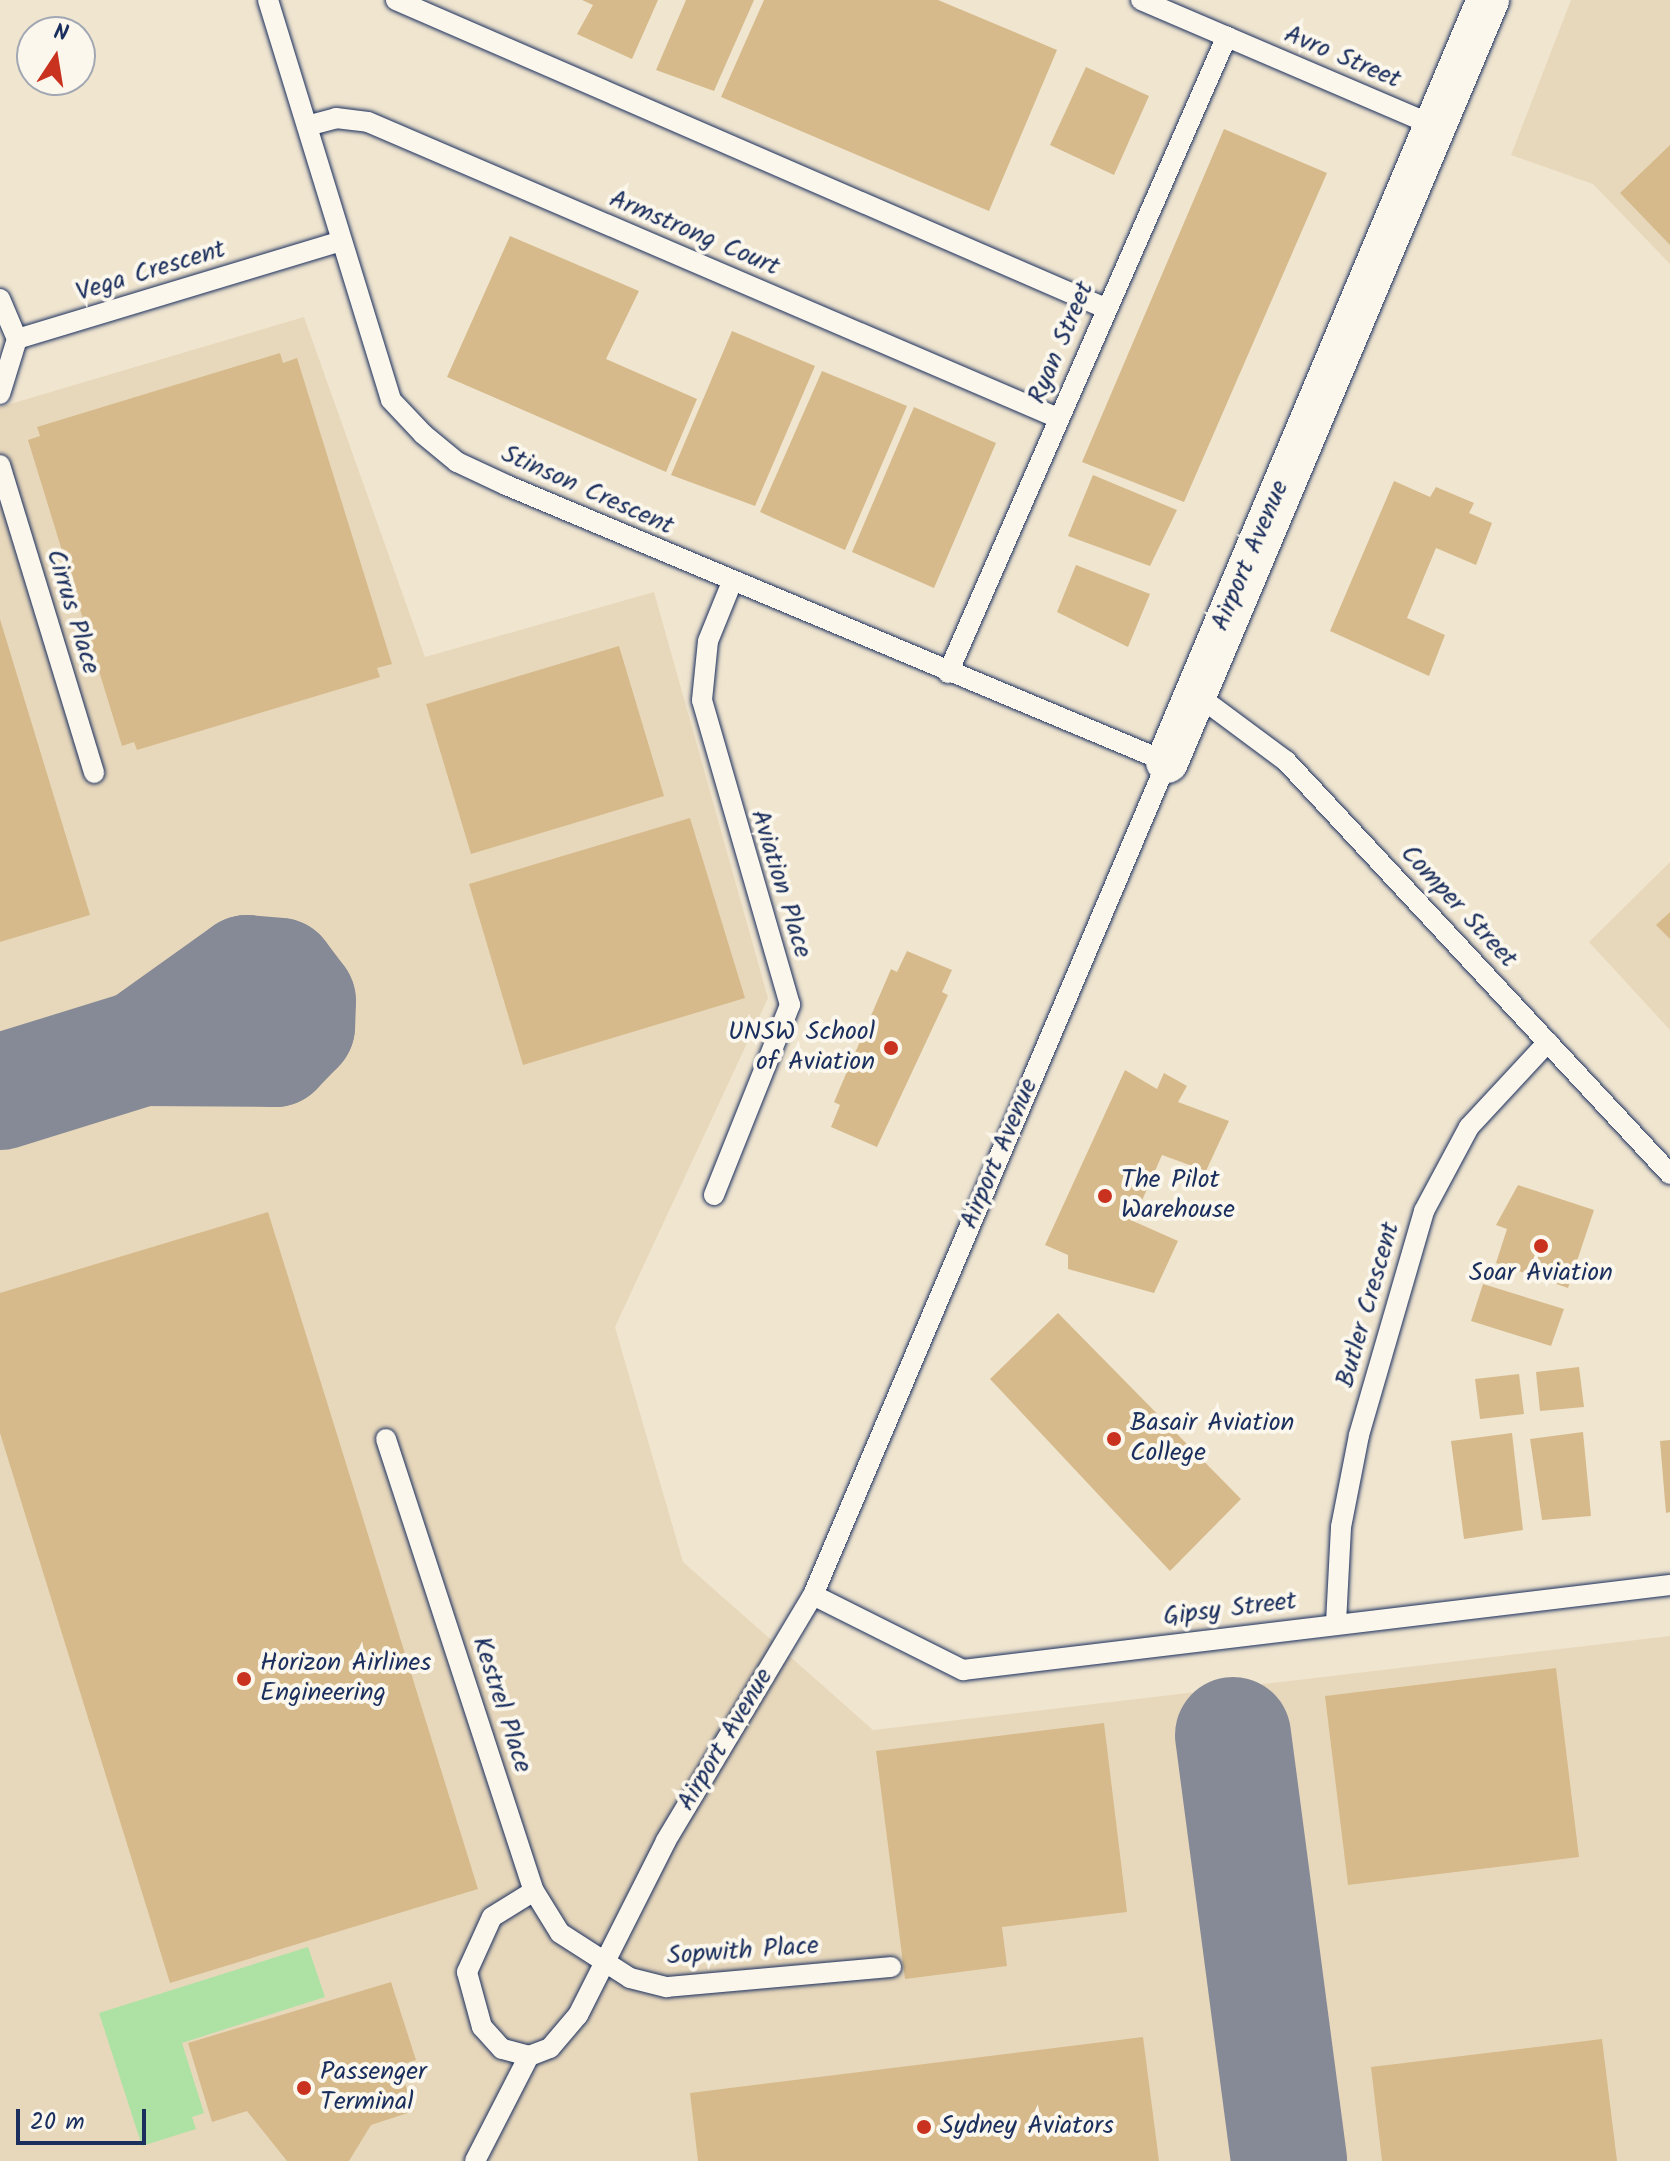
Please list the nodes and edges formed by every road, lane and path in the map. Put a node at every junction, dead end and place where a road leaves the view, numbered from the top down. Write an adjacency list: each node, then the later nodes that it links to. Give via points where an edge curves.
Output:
1 (268, 0): 6 (lane, Stinson Crescent)
2 (396, 0): 10 (lane)
3 (1141, 0): 5 (lane, Avro Street)
4 (1488, 0): 7 (street, Airport Avenue)
5 (1227, 36): 7 (lane, Avro Street); 10 (lane, Ryan Street)
6 (307, 126): 8 (lane, Stinson Crescent); 13 (lane, Armstrong Court, via 336,118 368,122)
7 (1435, 126): 17 (street, Airport Avenue)
8 (342, 241): 11 (lane, Vega Crescent); 15 (lane, Stinson Crescent, via 391,400 423,434 457,462)
9 (0, 299): 11 (lane)
10 (1105, 308): 13 (lane, Ryan Street)
11 (17, 339): 12 (lane)
12 (0, 394)
13 (1058, 418): 16 (lane, Ryan Street)
14 (0, 465): 19 (lane, Cirrus Place)
15 (732, 582): 16 (lane, Stinson Crescent); 22 (lane, Aviation Place, via 708,641 702,700 790,1005)
16 (948, 673): 18 (lane, Stinson Crescent)
17 (1193, 692): 18 (street, Airport Avenue); 20 (lane, Comper Street, via 1264,738)
18 (1167, 762): 25 (lane, Airport Avenue)
19 (94, 773)
20 (1548, 1042): 21 (lane, Comper Street); 26 (lane, Butler Crescent, via 1469,1127 1424,1211 1359,1435 1341,1527)
21 (1670, 1174)
22 (714, 1195)
23 (386, 1439): 27 (lane, Kestrel Place)
24 (1670, 1585): 26 (lane, Gipsy Street)
25 (813, 1595): 26 (lane, Gipsy Street, via 963,1670); 28 (lane, Airport Avenue)
26 (1336, 1623)
27 (534, 1891): 28 (lane, Kestrel Place, via 560,1933); 30 (lane, via 492,1917 467,1972 482,2027 502,2049)
28 (603, 1962): 29 (lane, Sopwith Place, via 667,1987); 30 (lane, Airport Avenue, via 565,2034)
29 (891, 1967)
30 (529, 2056): 31 (lane)
31 (475, 2161)

